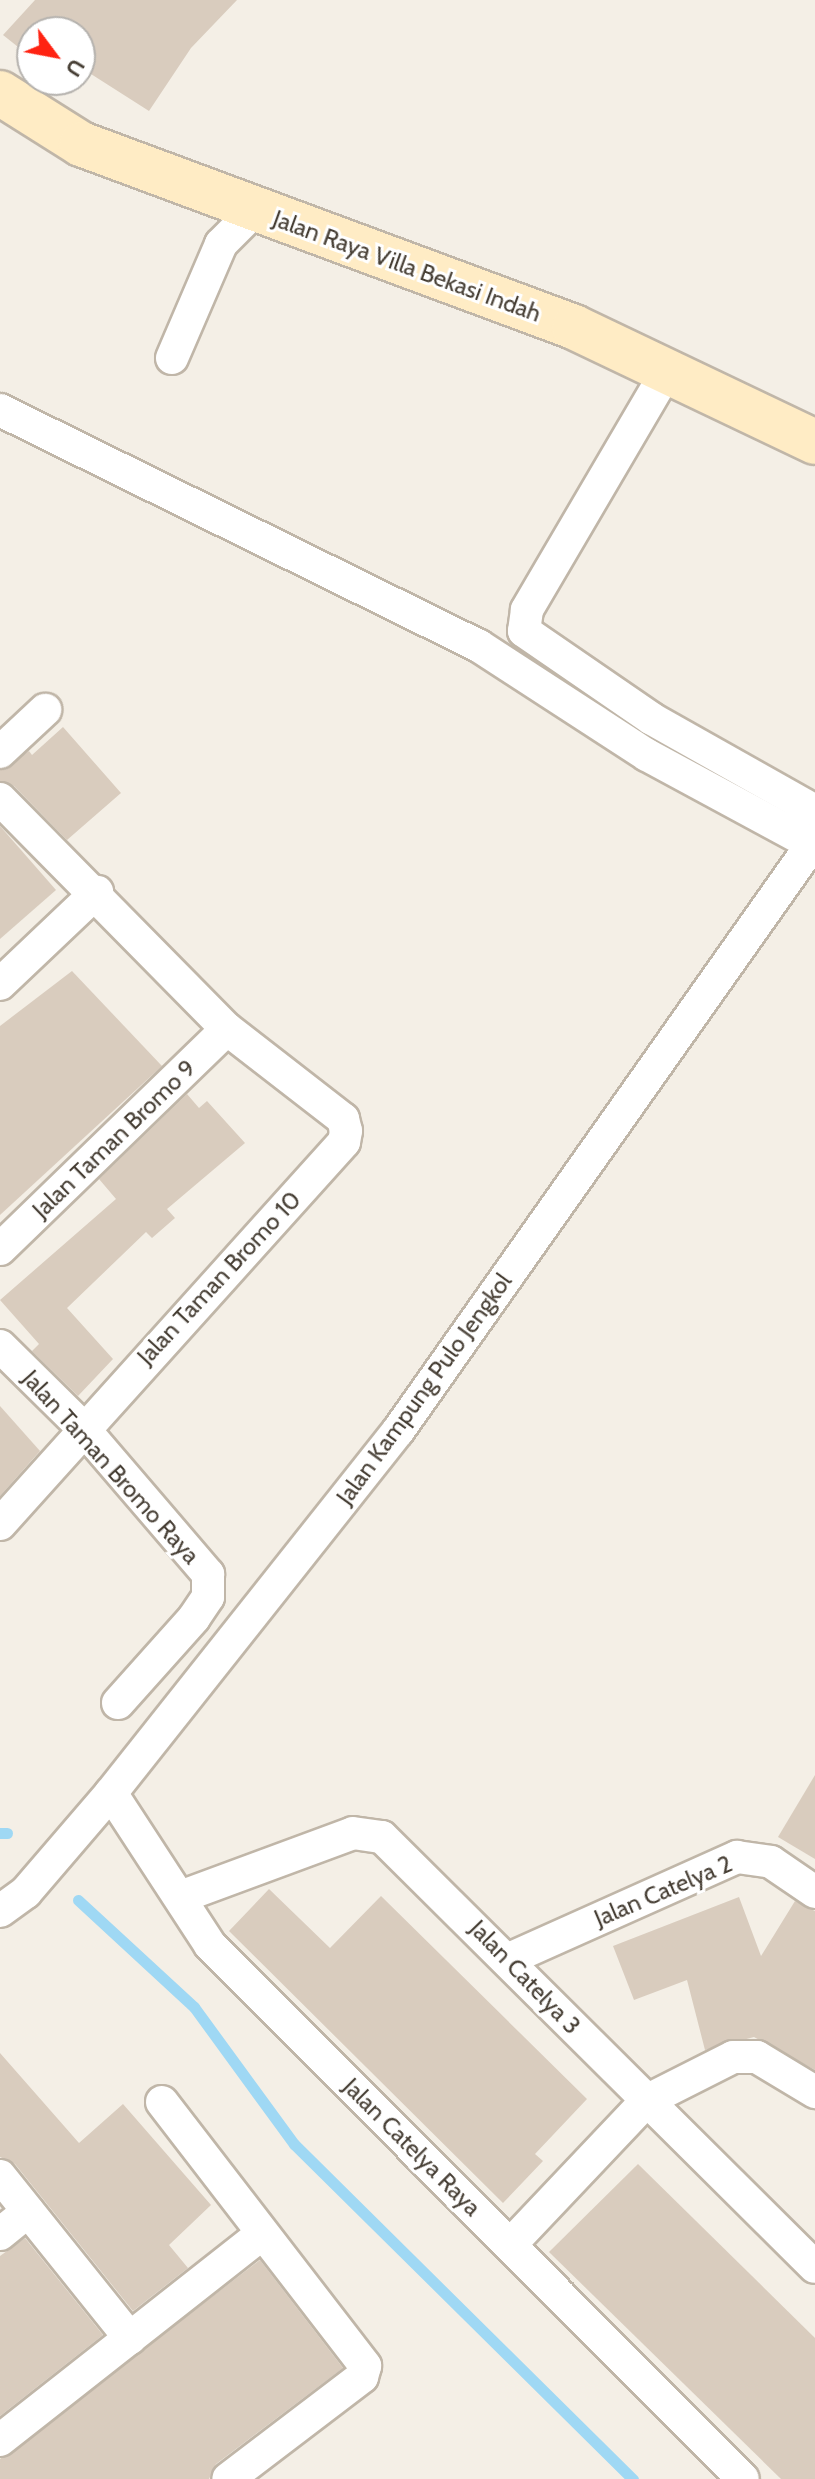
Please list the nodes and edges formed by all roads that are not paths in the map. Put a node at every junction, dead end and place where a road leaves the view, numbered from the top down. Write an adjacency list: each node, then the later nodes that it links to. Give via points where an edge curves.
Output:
1 (0, 93): 2 (main road, Jalan Raya Villa Bekasi Indah, via 81,144)
2 (254, 211): 3 (street, via 221,244); 4 (main road, Jalan Raya Villa Bekasi Indah, via 419,267)
3 (172, 358)
4 (667, 371): 6 (main road, Jalan Raya Villa Bekasi Indah); 7 (street)
5 (0, 410): 8 (street)
6 (815, 442)
7 (527, 610): 8 (street); 12 (street, via 524,631 547,652)
8 (479, 646): 13 (street, via 647,755)
9 (45, 710): 10 (street)
10 (0, 752)
11 (0, 799): 14 (street)
12 (815, 811)
13 (814, 844): 22 (street, Jalan Kampung Pulo Jengkol, via 398,1431)
14 (97, 892): 15 (street); 16 (street)
15 (0, 984)
16 (227, 1029): 17 (street, Jalan Taman Bromo 9); 19 (street, Jalan Taman Bromo 10, via 346,1124 344,1142)
17 (0, 1249)
18 (0, 1346): 19 (street, Jalan Taman Bromo Raya)
19 (82, 1427): 20 (street, Jalan Taman Bromo 10); 21 (street, Jalan Taman Bromo Raya, via 210,1582 194,1618)
20 (0, 1524)
21 (118, 1703)
22 (111, 1793): 24 (street, Jalan Catelya Raya); 25 (street, Jalan Kampung Pulo Jengkol, via 26,1892)
23 (815, 1892): 26 (street, Jalan Catelya 2, via 771,1862 737,1857)
24 (183, 1896): 26 (street, Jalan Catelya 3, via 353,1833 370,1833 390,1842); 34 (street, Jalan Catelya Raya, via 210,1945)
25 (0, 1911)
26 (509, 1959): 28 (street, Jalan Catelya 3)
27 (815, 2092): 28 (street, via 766,2062 741,2056)
28 (646, 2101): 34 (street); 35 (street, Jalan Catelya 3)
29 (162, 2102): 33 (street)
30 (0, 2176): 31 (street)
31 (28, 2211): 32 (street); 36 (street)
32 (0, 2234)
33 (262, 2234): 36 (street); 38 (street, via 366,2372)
34 (510, 2245): 39 (street, Jalan Catelya Raya)
35 (815, 2267)
36 (130, 2338): 37 (street)
37 (0, 2440)
38 (228, 2479)
39 (743, 2479)

